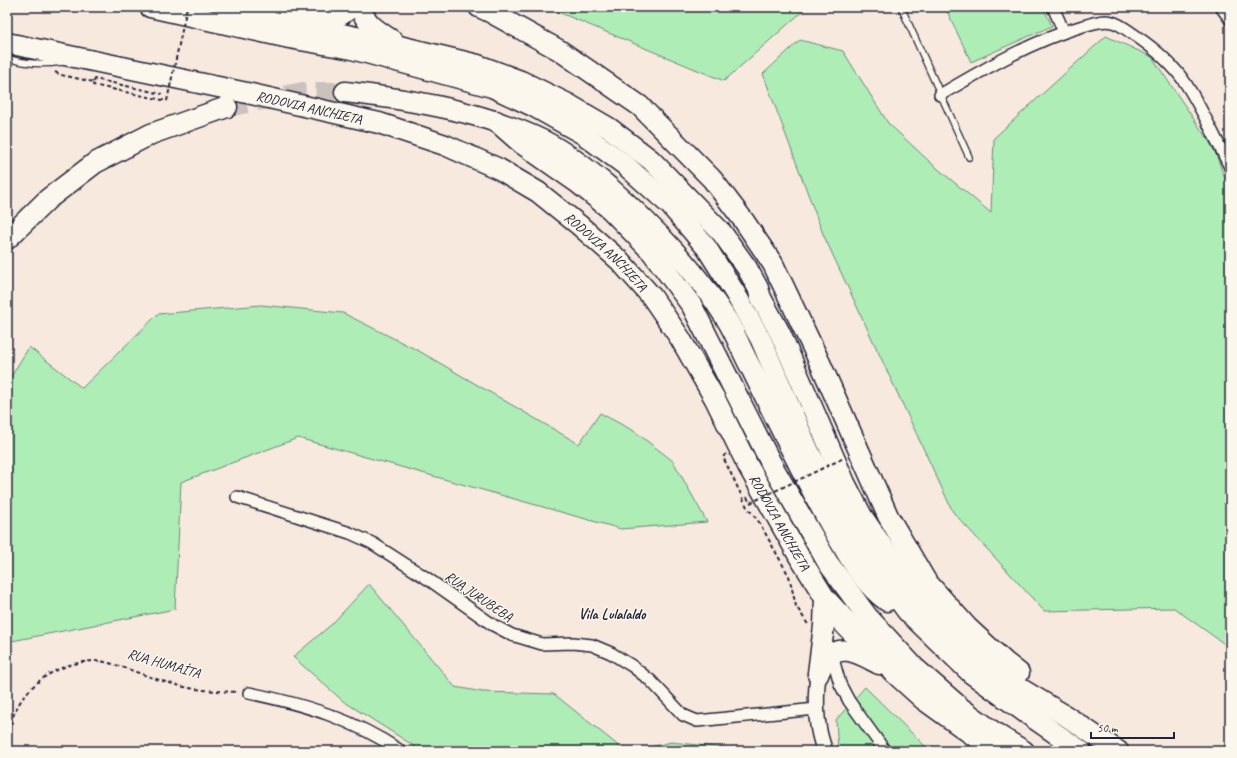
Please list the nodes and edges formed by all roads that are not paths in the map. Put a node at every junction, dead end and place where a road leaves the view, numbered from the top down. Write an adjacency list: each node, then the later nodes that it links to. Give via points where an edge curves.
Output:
1 (150, 7): 25 (highway, via 288,38 352,49 492,87 583,134 625,165 671,206 706,247 736,292 761,340 810,454 829,490 869,560)
2 (224, 7): 9 (highway)
3 (352, 7): 9 (highway, via 341,15 334,16)
4 (361, 7): 13 (highway, via 366,21)
5 (479, 7): 31 (highway, via 559,50 640,106 712,179 773,264 888,516 926,580 967,627)
6 (901, 7): 17 (lane)
7 (1053, 7): 11 (street)
8 (1221, 7): 10 (street)
9 (266, 18): 13 (highway)
10 (1230, 19)
11 (1064, 32): 17 (street, via 1001,60); 21 (street, via 1102,21 1112,22 1152,46 1169,62 1186,84)
12 (7, 43): 15 (highway, RODOVIA ANCHIETA)
13 (399, 46): 31 (highway, via 478,65 521,81 609,128 656,166 722,233 747,268 780,333 845,483 862,516 902,575 932,613 980,660 1008,681)
14 (7, 58): 15 (lane, via 18,62 49,64)
15 (83, 59): 24 (highway, RODOVIA ANCHIETA, via 379,123 445,145 499,169 538,192 620,261 652,297 680,338 711,392 748,466)
16 (345, 92): 19 (highway, via 430,104)
17 (940, 95): 20 (lane)
18 (227, 107): 22 (highway, via 151,134 96,163 48,199)
19 (496, 121): 25 (highway, via 545,141 571,157 637,212 674,249 728,322 805,477 855,567 879,596); 36 (highway, via 521,143 610,209 652,252 692,306 777,474 828,563 863,610 915,668 955,703)
20 (968, 157)
21 (1230, 167)
22 (7, 239)
23 (237, 496): 30 (street, RUA JURUBEBA, via 350,533 372,544 512,635 542,644 592,645 611,652 651,681 683,715 697,721)
24 (825, 598): 26 (highway); 27 (highway, RODOVIA ANCHIETA)
25 (907, 611): 37 (highway, via 972,674)
26 (826, 650): 27 (highway, via 853,651); 28 (highway); 34 (street, via 849,701)
27 (892, 671): 35 (highway, RODOVIA ANCHIETA, via 924,700)
28 (818, 675): 30 (street)
29 (249, 693): 32 (street, via 313,708 348,722)
30 (816, 709): 33 (street)
31 (1066, 716): 38 (highway)
32 (402, 751)
33 (825, 751)
34 (885, 751)
35 (999, 751)
36 (1024, 751)
37 (1081, 751)
38 (1118, 751)

